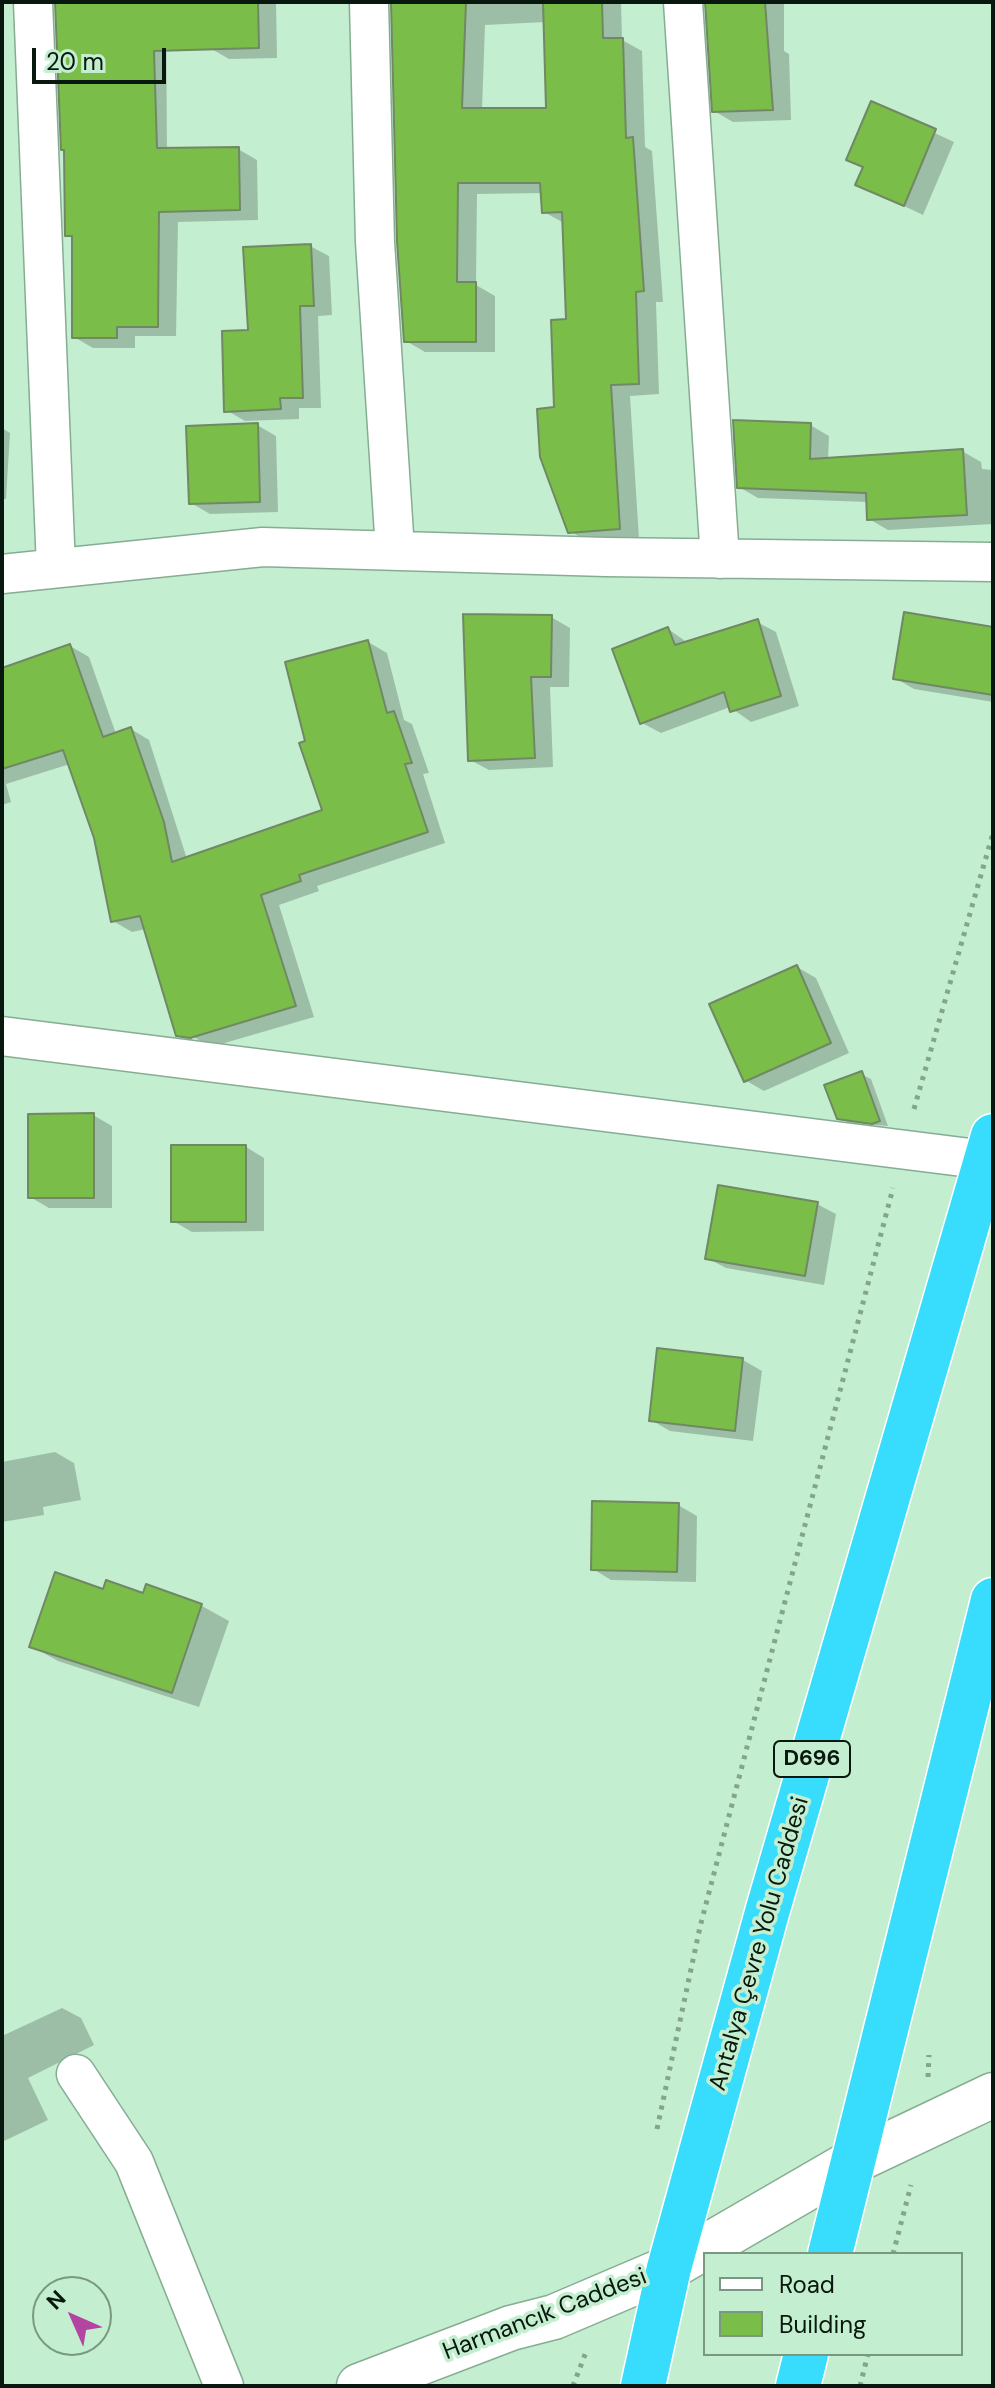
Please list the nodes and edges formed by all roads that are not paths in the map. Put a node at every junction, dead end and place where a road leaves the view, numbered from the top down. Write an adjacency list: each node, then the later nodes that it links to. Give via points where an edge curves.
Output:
1 (33, 2): 7 (street)
2 (369, 2): 4 (street, via 375,242)
3 (683, 2): 5 (street)
4 (395, 550): 5 (street); 7 (street, via 263,547)
5 (720, 559): 6 (street)
6 (993, 562)
7 (56, 568): 8 (street)
8 (2, 574)
9 (2, 1036): 10 (street, via 903,1149)
10 (990, 1148): 16 (highway, Antalya Çevre Yolu Caddesi / D696)
11 (993, 1600): 14 (highway)
12 (76, 2074): 18 (street, via 134,2162)
13 (993, 2095): 14 (street, Harmancık Caddesi)
14 (852, 2162): 15 (highway); 16 (street, Harmancık Caddesi)
15 (830, 2252)
16 (669, 2268): 19 (street, Harmancık Caddesi, via 554,2317); 20 (highway, Antalya Çevre Yolu Caddesi / D696)
17 (806, 2356): 21 (highway)
18 (224, 2386)
19 (359, 2386)
20 (643, 2386)
21 (798, 2386)

